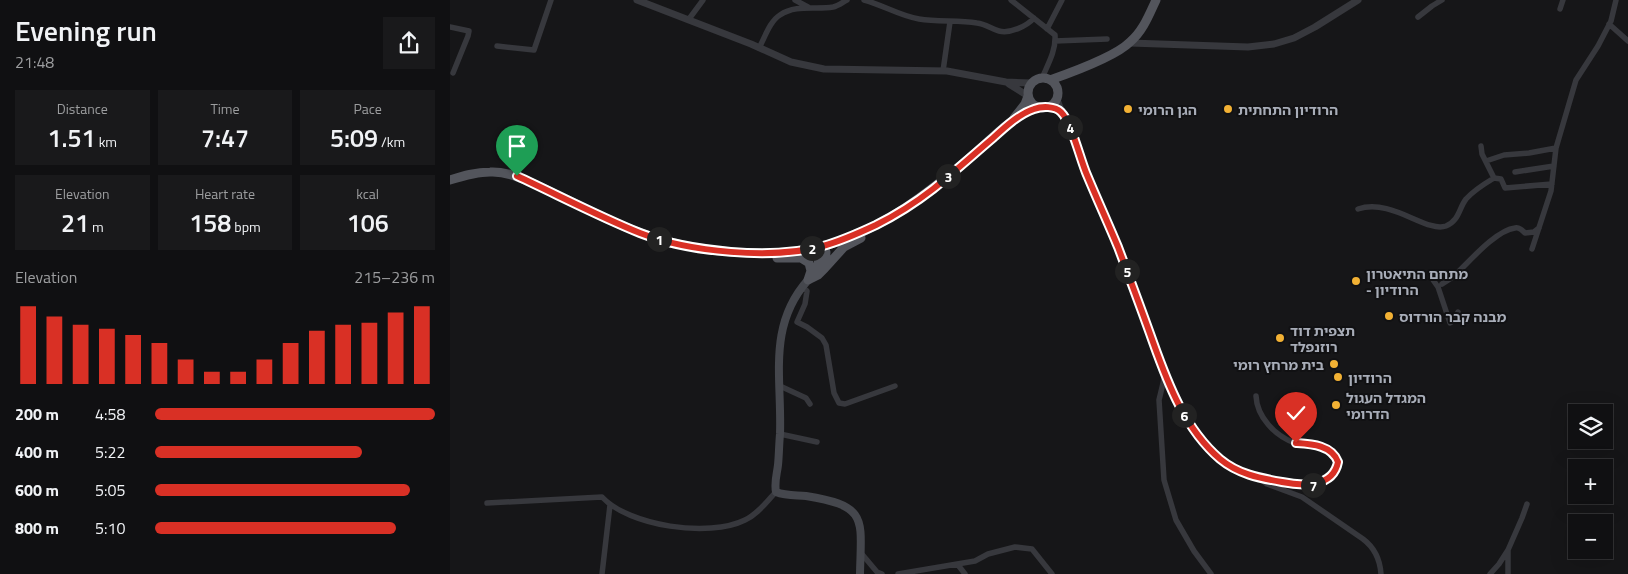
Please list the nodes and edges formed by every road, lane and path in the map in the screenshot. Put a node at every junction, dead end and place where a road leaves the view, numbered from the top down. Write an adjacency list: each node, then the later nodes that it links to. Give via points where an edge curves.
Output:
1 (551, 0): 27 (street, via 534,50)
2 (637, 0): 18 (street)
3 (703, 0): 18 (street)
4 (795, 0): 14 (street)
5 (847, 0): 14 (street, via 834,7)
6 (864, 0): 19 (street, via 901,15)
7 (1011, 0): 17 (street)
8 (1062, 0): 22 (street)
9 (1156, 0): 26 (main road, via 1144,26)
10 (1358, 0): 26 (street, via 1294,38 1274,44 1248,47)
11 (1442, 0): 16 (street)
12 (1563, 0): 15 (street)
13 (1616, 0): 20 (street)
14 (808, 7): 28 (street, via 779,15)
15 (1560, 10)
16 (1418, 17)
17 (1034, 18): 19 (street, via 1029,24 1005,31 976,22); 22 (street)
18 (688, 19): 28 (street)
19 (950, 22): 29 (street)
20 (1609, 24): 25 (street); 41 (street, via 1576,80)
21 (450, 27): 30 (street, via 469,31)
22 (1048, 29): 24 (street, via 1055,35)
23 (1107, 39): 24 (street)
24 (1055, 41): 32 (street)
25 (1628, 41)
26 (1130, 43): 31 (main road)
27 (497, 46)
28 (759, 48): 29 (street, via 790,62 824,69)
29 (943, 70): 33 (street)
30 (453, 73)
31 (1065, 75): 32 (main road); 35 (main road)
32 (1046, 79): 34 (main road); 35 (main road)
33 (1006, 82): 34 (street); 36 (street)
34 (1031, 83): 36 (main road)
35 (1057, 91): 37 (main road, via 1053,103); 38 (street)
36 (1028, 96): 37 (main road, via 1032,103); 39 (main road)
37 (1043, 107): 38 (street); 39 (main road)
38 (1061, 111): 59 (street, via 1070,126 1117,246)
39 (1011, 122): 49 (main road, via 933,189)
40 (1481, 146): 42 (street)
41 (1556, 148): 42 (street, via 1504,155); 43 (street)
42 (1486, 161): 45 (street)
43 (1554, 166): 44 (street); 47 (street)
44 (1515, 172)
45 (1494, 178): 47 (street, via 1501,179 1505,188); 48 (street, via 1466,199 1459,214 1445,226 1435,227 1387,208)
46 (450, 180): 52 (main road, via 492,172 517,176 642,234)
47 (1552, 184): 50 (street)
48 (1358, 209)
49 (894, 215): 51 (main road, via 850,237); 54 (main road, via 888,224 844,247)
50 (1540, 227): 53 (street); 57 (street, via 1534,232 1525,233 1515,228 1503,233)
51 (822, 246): 52 (main road, via 763,254); 54 (main road, via 826,252); 56 (main road, via 818,268)
52 (704, 248): 56 (main road, via 714,255 801,258 809,263 810,272)
53 (1532, 249)
54 (825, 268): 56 (main road)
55 (1431, 278): 58 (street, via 1438,287 1450,323)
56 (805, 284): 60 (main road, via 789,306 785,319 778,361); 61 (street, via 805,304 797,322 822,338 826,345 834,393 839,403 845,404)
57 (1442, 284)
58 (1458, 312)
59 (1164, 375): 66 (street, via 1201,441 1240,473); 80 (street, via 1159,400 1164,480 1176,520)
60 (780, 386): 63 (street, via 806,398); 64 (main road)
61 (895, 386)
62 (1256, 396): 66 (street, via 1260,413 1281,436 1332,452 1338,462 1329,478 1312,485)
63 (810, 404)
64 (780, 434): 65 (street); 67 (main road)
65 (817, 442)
66 (1260, 478): 81 (street, via 1267,484 1302,497 1372,546 1378,556)
67 (776, 492): 70 (street, via 756,514 733,525 698,528 659,526); 72 (main road, via 822,499 851,509 858,517 861,530)
68 (487, 503): 70 (street, via 602,497)
69 (1527, 504): 71 (street)
70 (610, 505): 74 (street)
71 (1508, 550): 82 (street); 83 (street)
72 (861, 554): 75 (main road); 76 (street)
73 (958, 565): 77 (street); 78 (street); 79 (street, via 1015,547 1032,549)
74 (602, 574)
75 (860, 574)
76 (882, 574)
77 (898, 574)
78 (965, 574)
79 (1052, 574)
80 (1211, 574)
81 (1381, 574)
82 (1490, 574)
83 (1508, 574)

